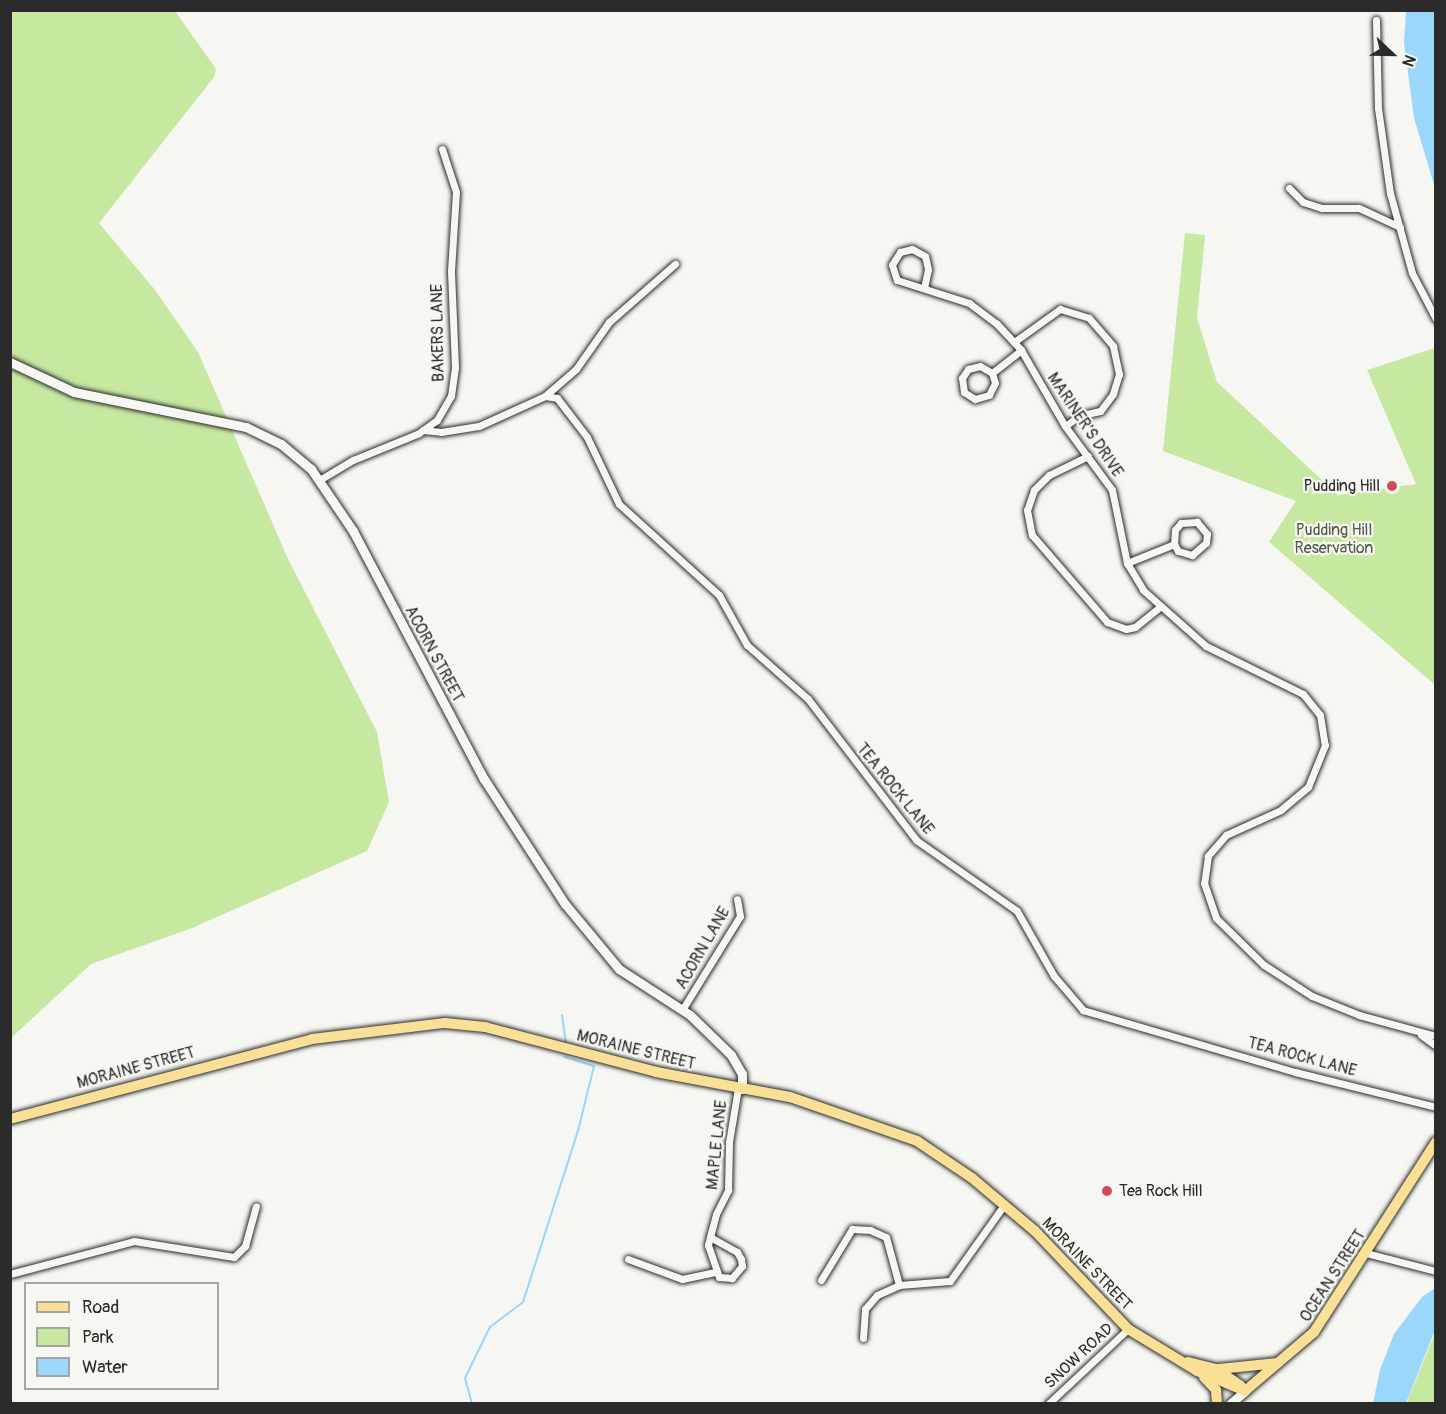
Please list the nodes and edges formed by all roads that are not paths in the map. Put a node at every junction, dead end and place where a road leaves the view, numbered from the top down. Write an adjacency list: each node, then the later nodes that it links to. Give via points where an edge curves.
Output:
1 (1376, 20): 4 (street, via 1379,122)
2 (442, 148): 14 (street, BAKERS LANE, via 456,192 451,271 455,377 444,411)
3 (1289, 188): 4 (street, via 1303,202 1322,208 1359,208)
4 (1400, 227): 7 (street, via 1412,273)
5 (675, 264): 12 (street, via 609,322 576,369)
6 (924, 288): 6 (street, MARINER'S DRIVE, via 897,280 892,265 900,252 912,249 925,256 928,269); 8 (street, MARINER'S DRIVE, via 969,303)
7 (1436, 319)
8 (1014, 342): 9 (street, MARINER'S DRIVE); 13 (street, via 1060,309 1089,318 1113,346 1119,374 1113,394 1100,411 1079,416)
9 (1021, 350): 11 (street); 13 (street, MARINER'S DRIVE)
10 (10, 362): 16 (main road, ACORN STREET, via 82,394 246,427 290,450)
11 (992, 373): 11 (street, via 980,366 968,369 962,378 964,392 975,399 989,395 995,383)
12 (545, 396): 14 (street, via 479,426); 26 (street, TEA ROCK LANE, via 557,398 567,407 587,437 619,504 719,595 747,645 808,699 916,840 1017,911 1059,984 1083,1010 1295,1072)
13 (1065, 426): 15 (street, MARINER'S DRIVE)
14 (423, 430): 16 (street, BAKERS LANE, via 353,460)
15 (1088, 456): 18 (street, MARINER'S DRIVE, via 1104,475 1117,503); 19 (street, via 1049,475 1034,490 1027,510 1032,535 1043,553 1107,622 1126,629 1135,627)
16 (321, 479): 21 (main road, ACORN STREET, via 353,531 484,779 565,904 619,969)
17 (1174, 544): 17 (street, via 1178,551 1192,555 1206,543 1207,534 1197,522 1181,523 1174,530); 18 (street)
18 (1127, 563): 19 (street, MARINER'S DRIVE, via 1143,590)
19 (1161, 606): 22 (street, MARINER'S DRIVE, via 1221,656 1296,690 1316,708 1324,726 1320,765 1308,787 1291,804 1234,830 1212,848 1204,872 1209,906 1250,954 1295,987 1336,1007)
20 (737, 899): 21 (street, ACORN LANE, via 740,916)
21 (682, 1010): 25 (main road, ACORN STREET, via 737,1063 742,1074)
22 (1421, 1035): 23 (street); 24 (street)
23 (1436, 1036)
24 (1436, 1046)
25 (740, 1088): 27 (main road, MORAINE STREET, via 656,1072 484,1027 445,1023 288,1043); 29 (main road, MORAINE STREET, via 790,1097 898,1132 946,1159); 31 (street, MAPLE LANE, via 730,1134 728,1190)
26 (1436, 1107)
27 (10, 1119)
28 (1436, 1142): 32 (main road, OCEAN STREET)
29 (1004, 1205): 38 (street, via 950,1281); 39 (main road, MORAINE STREET, via 1068,1263)
30 (256, 1206): 36 (street, via 240,1255 228,1257 134,1241)
31 (710, 1237): 35 (street, MAPLE LANE, via 709,1257); 35 (street, via 737,1252 741,1259 742,1266 732,1278 723,1280)
32 (1366, 1253): 34 (street); 42 (main road, OCEAN STREET, via 1314,1332)
33 (628, 1259): 35 (street, via 682,1279)
34 (1436, 1270)
35 (716, 1272)
36 (10, 1274)
37 (821, 1280): 38 (street, via 852,1229 870,1230 886,1238)
38 (899, 1285): 40 (street, via 877,1295 865,1309)
39 (1128, 1329): 41 (main road, MORAINE STREET); 46 (street, SNOW ROAD)
40 (863, 1338)
41 (1179, 1360): 43 (main road, MORAINE STREET); 44 (main road, MORAINE STREET)
42 (1282, 1362): 43 (main road); 45 (main road, OCEAN STREET)
43 (1216, 1369): 45 (main road, MORAINE STREET)
44 (1197, 1371): 45 (main road, MORAINE STREET); 47 (main road, via 1214,1386)
45 (1245, 1391): 48 (main road, OCEAN STREET)
46 (1048, 1404)
47 (1217, 1404)
48 (1230, 1404)

